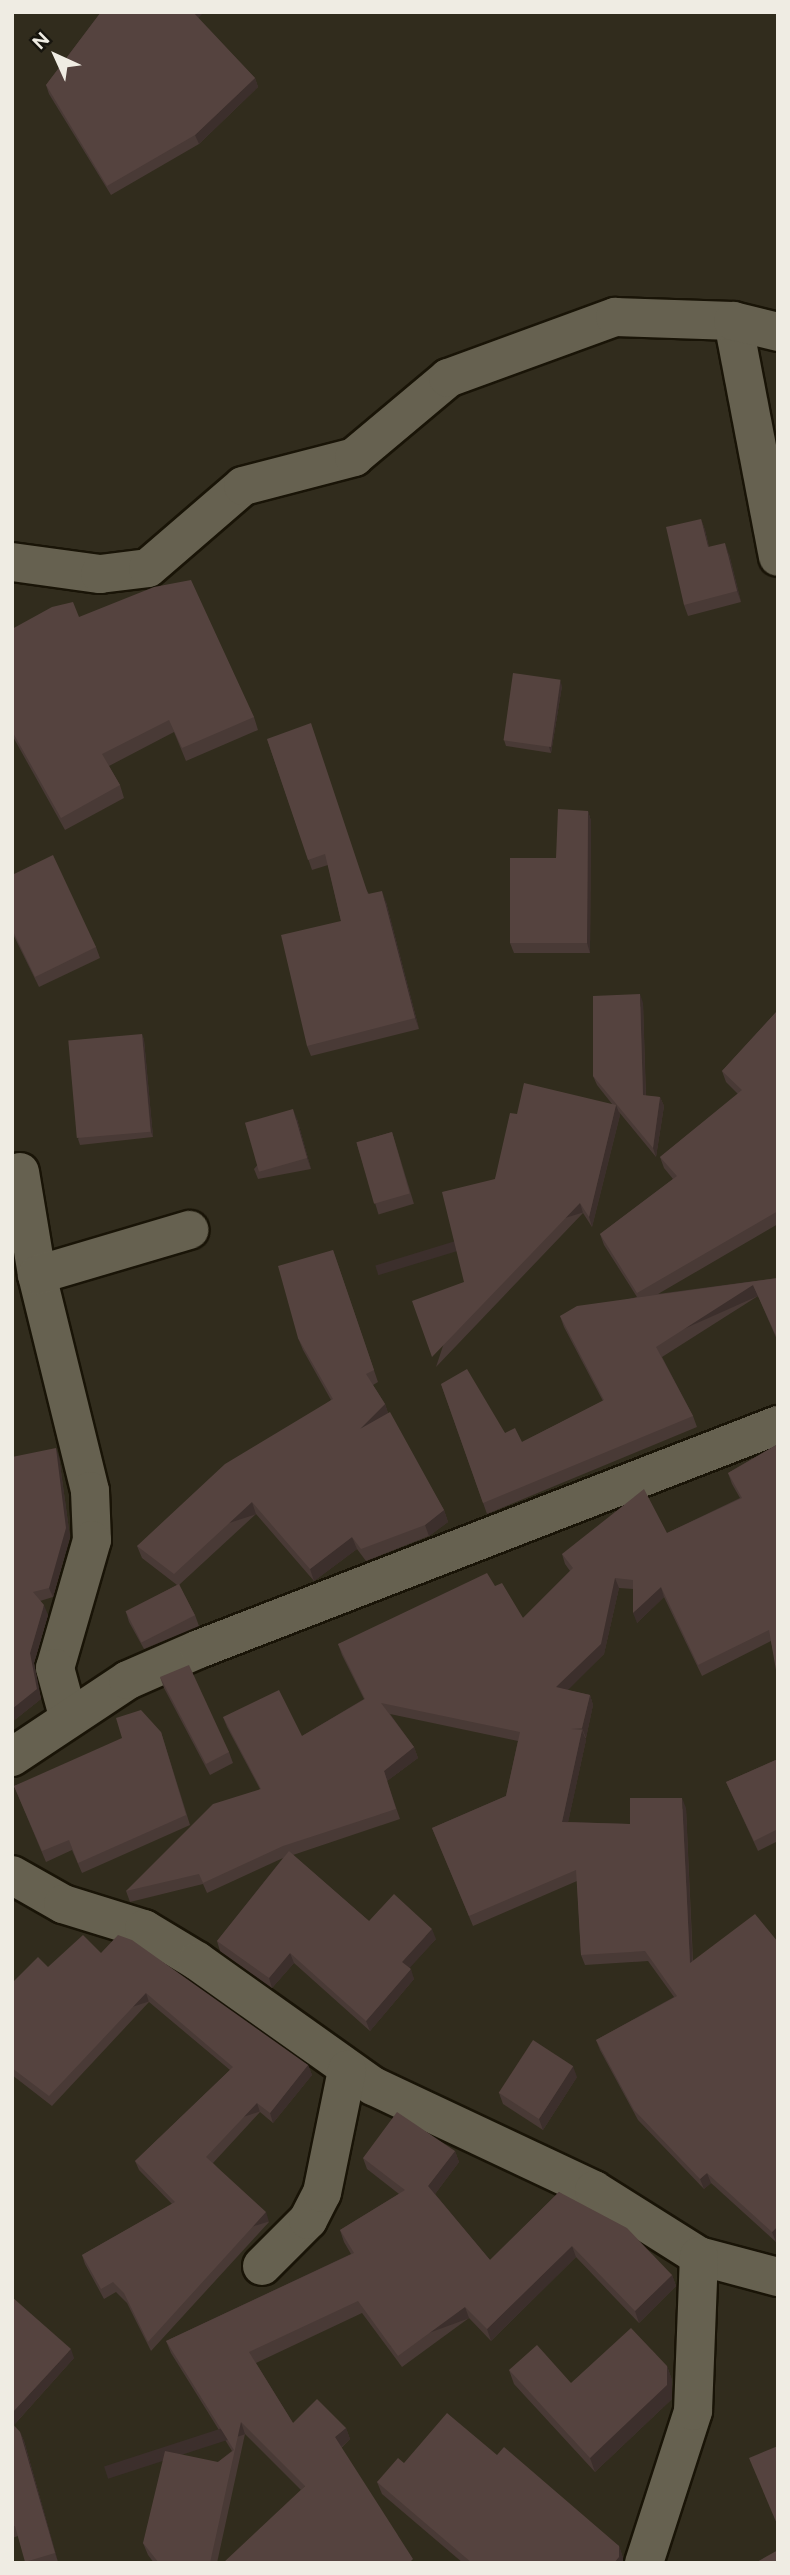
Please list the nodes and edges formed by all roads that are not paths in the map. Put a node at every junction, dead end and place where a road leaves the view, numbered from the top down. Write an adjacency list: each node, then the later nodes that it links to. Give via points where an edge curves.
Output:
1 (733, 321): 2 (street); 3 (street); 4 (street, via 615,317 459,373 354,457 243,486 148,568 100,574)
2 (778, 332)
3 (778, 557)
4 (12, 562)
5 (20, 1172): 7 (street)
6 (189, 1230): 7 (street)
7 (37, 1275): 9 (street, via 90,1491 90,1550 55,1668)
8 (778, 1425): 9 (street, via 199,1649)
9 (68, 1716): 10 (street)
10 (12, 1758)
11 (12, 1875): 12 (street, via 63,1904 144,1929)
12 (347, 2070): 13 (street, via 594,2190); 14 (street, via 322,2193 308,2220)
13 (699, 2256): 15 (street); 16 (street, via 693,2411)
14 (262, 2266)
15 (778, 2277)
16 (645, 2563)

